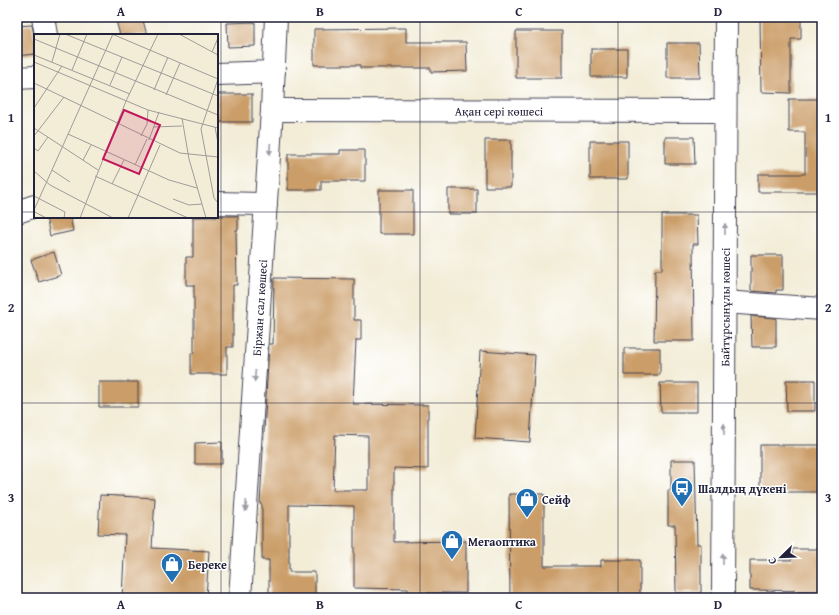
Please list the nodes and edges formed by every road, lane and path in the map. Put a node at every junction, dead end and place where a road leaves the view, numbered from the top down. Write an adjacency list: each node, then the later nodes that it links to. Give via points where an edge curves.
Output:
1 (43, 17): 4 (street)
2 (276, 17): 5 (street, Біржан сал көшесі)
3 (726, 17): 10 (street, Байтұрсынұлы көшесі)
4 (46, 34)
5 (274, 72): 6 (street); 9 (street, Біржан сал көшесі)
6 (218, 74)
7 (34, 77): 8 (street)
8 (17, 78)
9 (272, 110): 10 (street, Ақан сері көшесі); 12 (street, Біржан сал көшесі, one-way to 12)
10 (725, 111): 15 (street, Байтұрсынұлы көшесі, one-way to 10)
11 (218, 203): 12 (street)
12 (266, 204): 17 (street, Біржан сал көшесі, one-way to 17)
13 (34, 206): 14 (street)
14 (17, 212)
15 (724, 302): 16 (street); 18 (street, Байтұрсынұлы көшесі, one-way to 15)
16 (822, 310)
17 (240, 598)
18 (723, 598)

